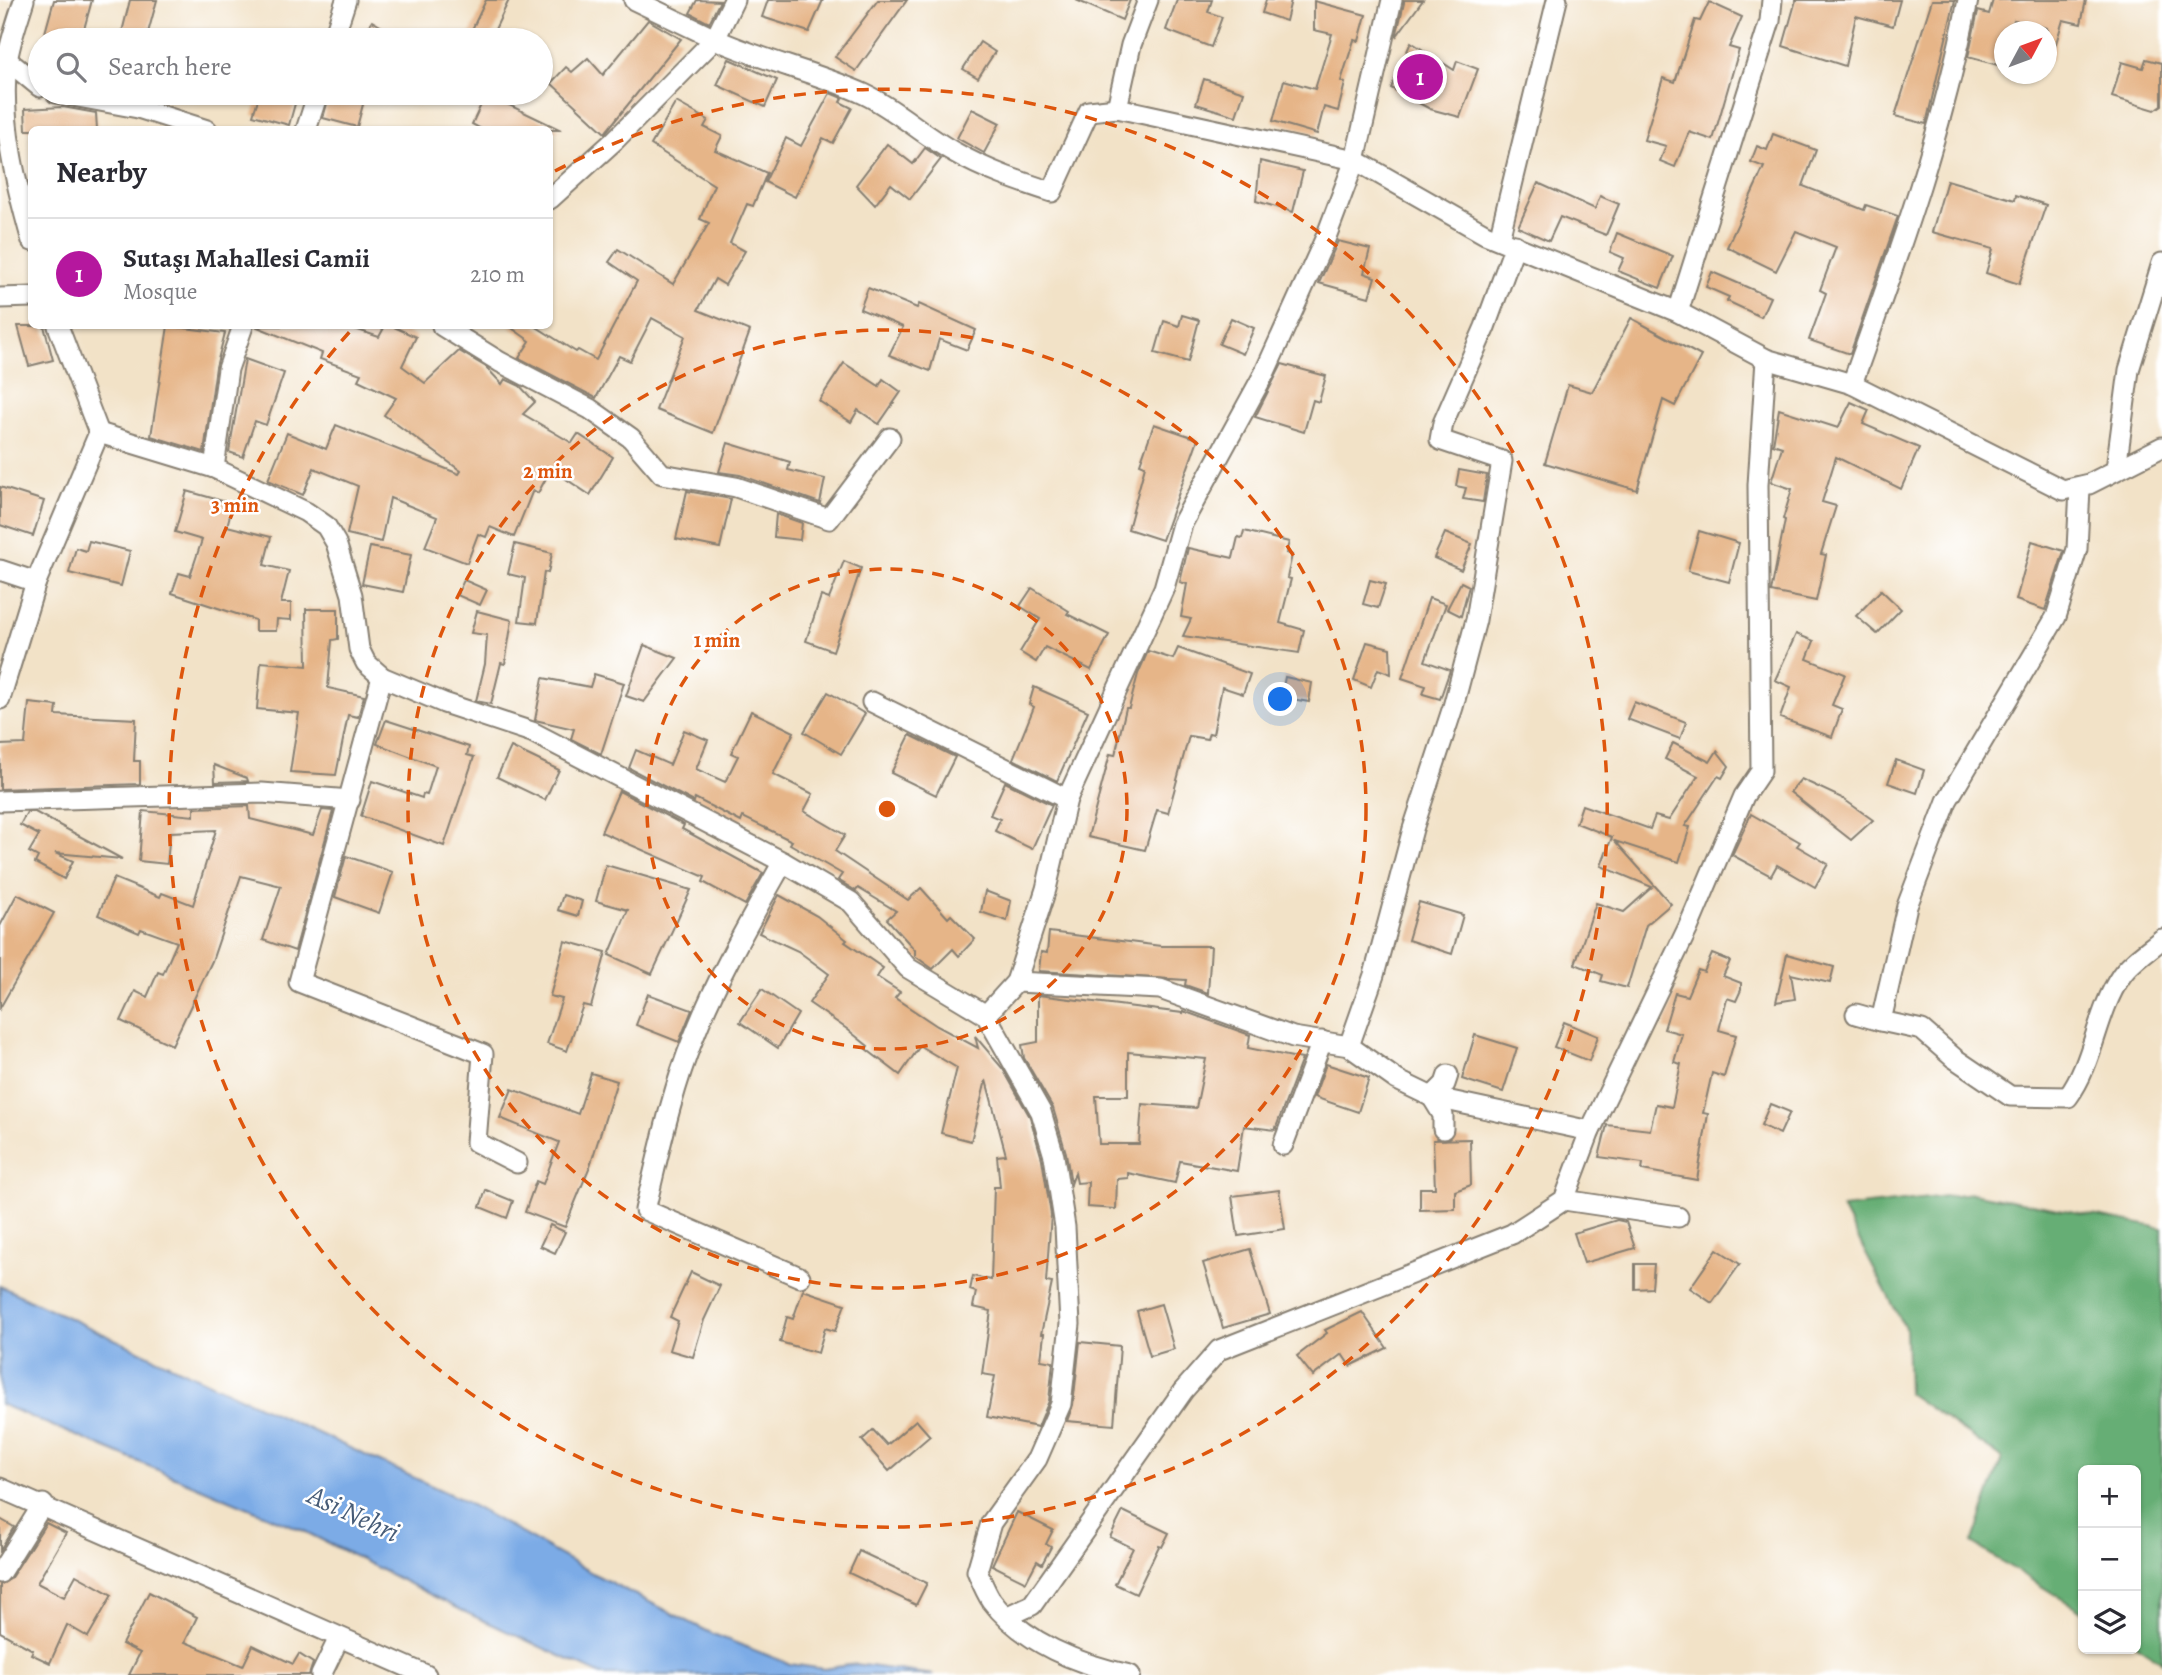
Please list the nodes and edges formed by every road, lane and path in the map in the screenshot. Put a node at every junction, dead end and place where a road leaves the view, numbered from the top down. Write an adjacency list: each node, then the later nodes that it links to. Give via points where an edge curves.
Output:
1 (24, 0): 12 (street)
2 (346, 0): 10 (street)
3 (634, 0): 11 (street)
4 (734, 0): 11 (street)
5 (1148, 0): 16 (street, via 1131,45)
6 (1392, 0): 19 (street)
7 (1557, 0): 22 (street)
8 (1772, 0): 26 (street, via 1770,21)
9 (1968, 0): 31 (street, via 1954,78)
10 (337, 28)
11 (715, 38): 16 (street, via 867,95 954,152 1003,176 1052,192 1089,111); 20 (street)
12 (3, 59): 13 (street); 21 (street, via 8,136)
13 (28, 78)
14 (122, 105): 17 (street)
15 (313, 105): 18 (street)
16 (1117, 108): 19 (street)
17 (194, 126)
18 (307, 126)
19 (1355, 160): 22 (street); 43 (street, via 1264,374 1182,524 1164,587)
20 (553, 197)
21 (28, 227)
22 (1507, 242): 26 (street); 53 (street, via 1485,327 1443,423 1440,440 1502,461 1476,620 1392,898 1374,975)
23 (2162, 263): 36 (street, via 2129,370)
24 (28, 297): 25 (street)
25 (0, 298)
26 (1678, 312): 30 (street)
27 (59, 329): 32 (street)
28 (242, 329): 35 (street, via 228,369)
29 (447, 329): 33 (street, via 590,409 631,438 662,474 736,487 829,519)
30 (1766, 359): 31 (street); 57 (street, via 1758,485 1761,771 1744,796 1688,928)
31 (1852, 384): 37 (street, via 2063,490)
32 (99, 433): 35 (street); 39 (street)
33 (890, 438)
34 (2162, 447): 36 (street)
35 (214, 468): 40 (street, via 326,526 336,542 352,595 359,649)
36 (2116, 469): 37 (street)
37 (2080, 488): 51 (street, via 2077,549 2056,617 1947,801 1907,906)
38 (0, 570): 39 (street)
39 (36, 582): 41 (street)
40 (382, 677): 44 (street); 46 (street, via 532,732)
41 (0, 699)
42 (872, 702): 43 (street)
43 (1067, 799): 48 (street, via 1046,889)
44 (349, 800): 45 (street, via 262,793); 59 (street, via 299,982 483,1054 476,1142)
45 (0, 802)
46 (783, 862): 50 (street, via 851,902 908,968); 62 (street, via 693,1039 645,1210)
47 (2162, 939): 51 (street, via 2122,974 2104,1009 2082,1079 2068,1097 2010,1096 1922,1030)
48 (1016, 982): 50 (street); 52 (street, via 1160,989 1293,1037)
49 (1856, 1013): 51 (street)
50 (986, 1015): 66 (street, via 1041,1112 1054,1156 1065,1227 1070,1324 1060,1404 1037,1459 991,1523 977,1571 991,1600)
51 (1881, 1021)
52 (1322, 1041): 53 (street); 58 (street)
53 (1349, 1046): 55 (street, via 1397,1080)
54 (1448, 1075): 55 (street)
55 (1432, 1097): 56 (street, via 1443,1115); 57 (street)
56 (1443, 1129)
57 (1590, 1131): 60 (street)
58 (1283, 1145)
59 (517, 1163)
60 (1564, 1200): 61 (street); 66 (street, via 1512,1234 1219,1350 1183,1391 1032,1605)
61 (1678, 1217)
62 (800, 1277)
63 (0, 1488): 64 (street)
64 (43, 1504): 65 (street); 67 (street)
65 (0, 1573)
66 (1008, 1616): 70 (street, via 1033,1640 1102,1670)
67 (339, 1638): 68 (street); 69 (street)
68 (321, 1675)
69 (426, 1675)
70 (1130, 1675)

